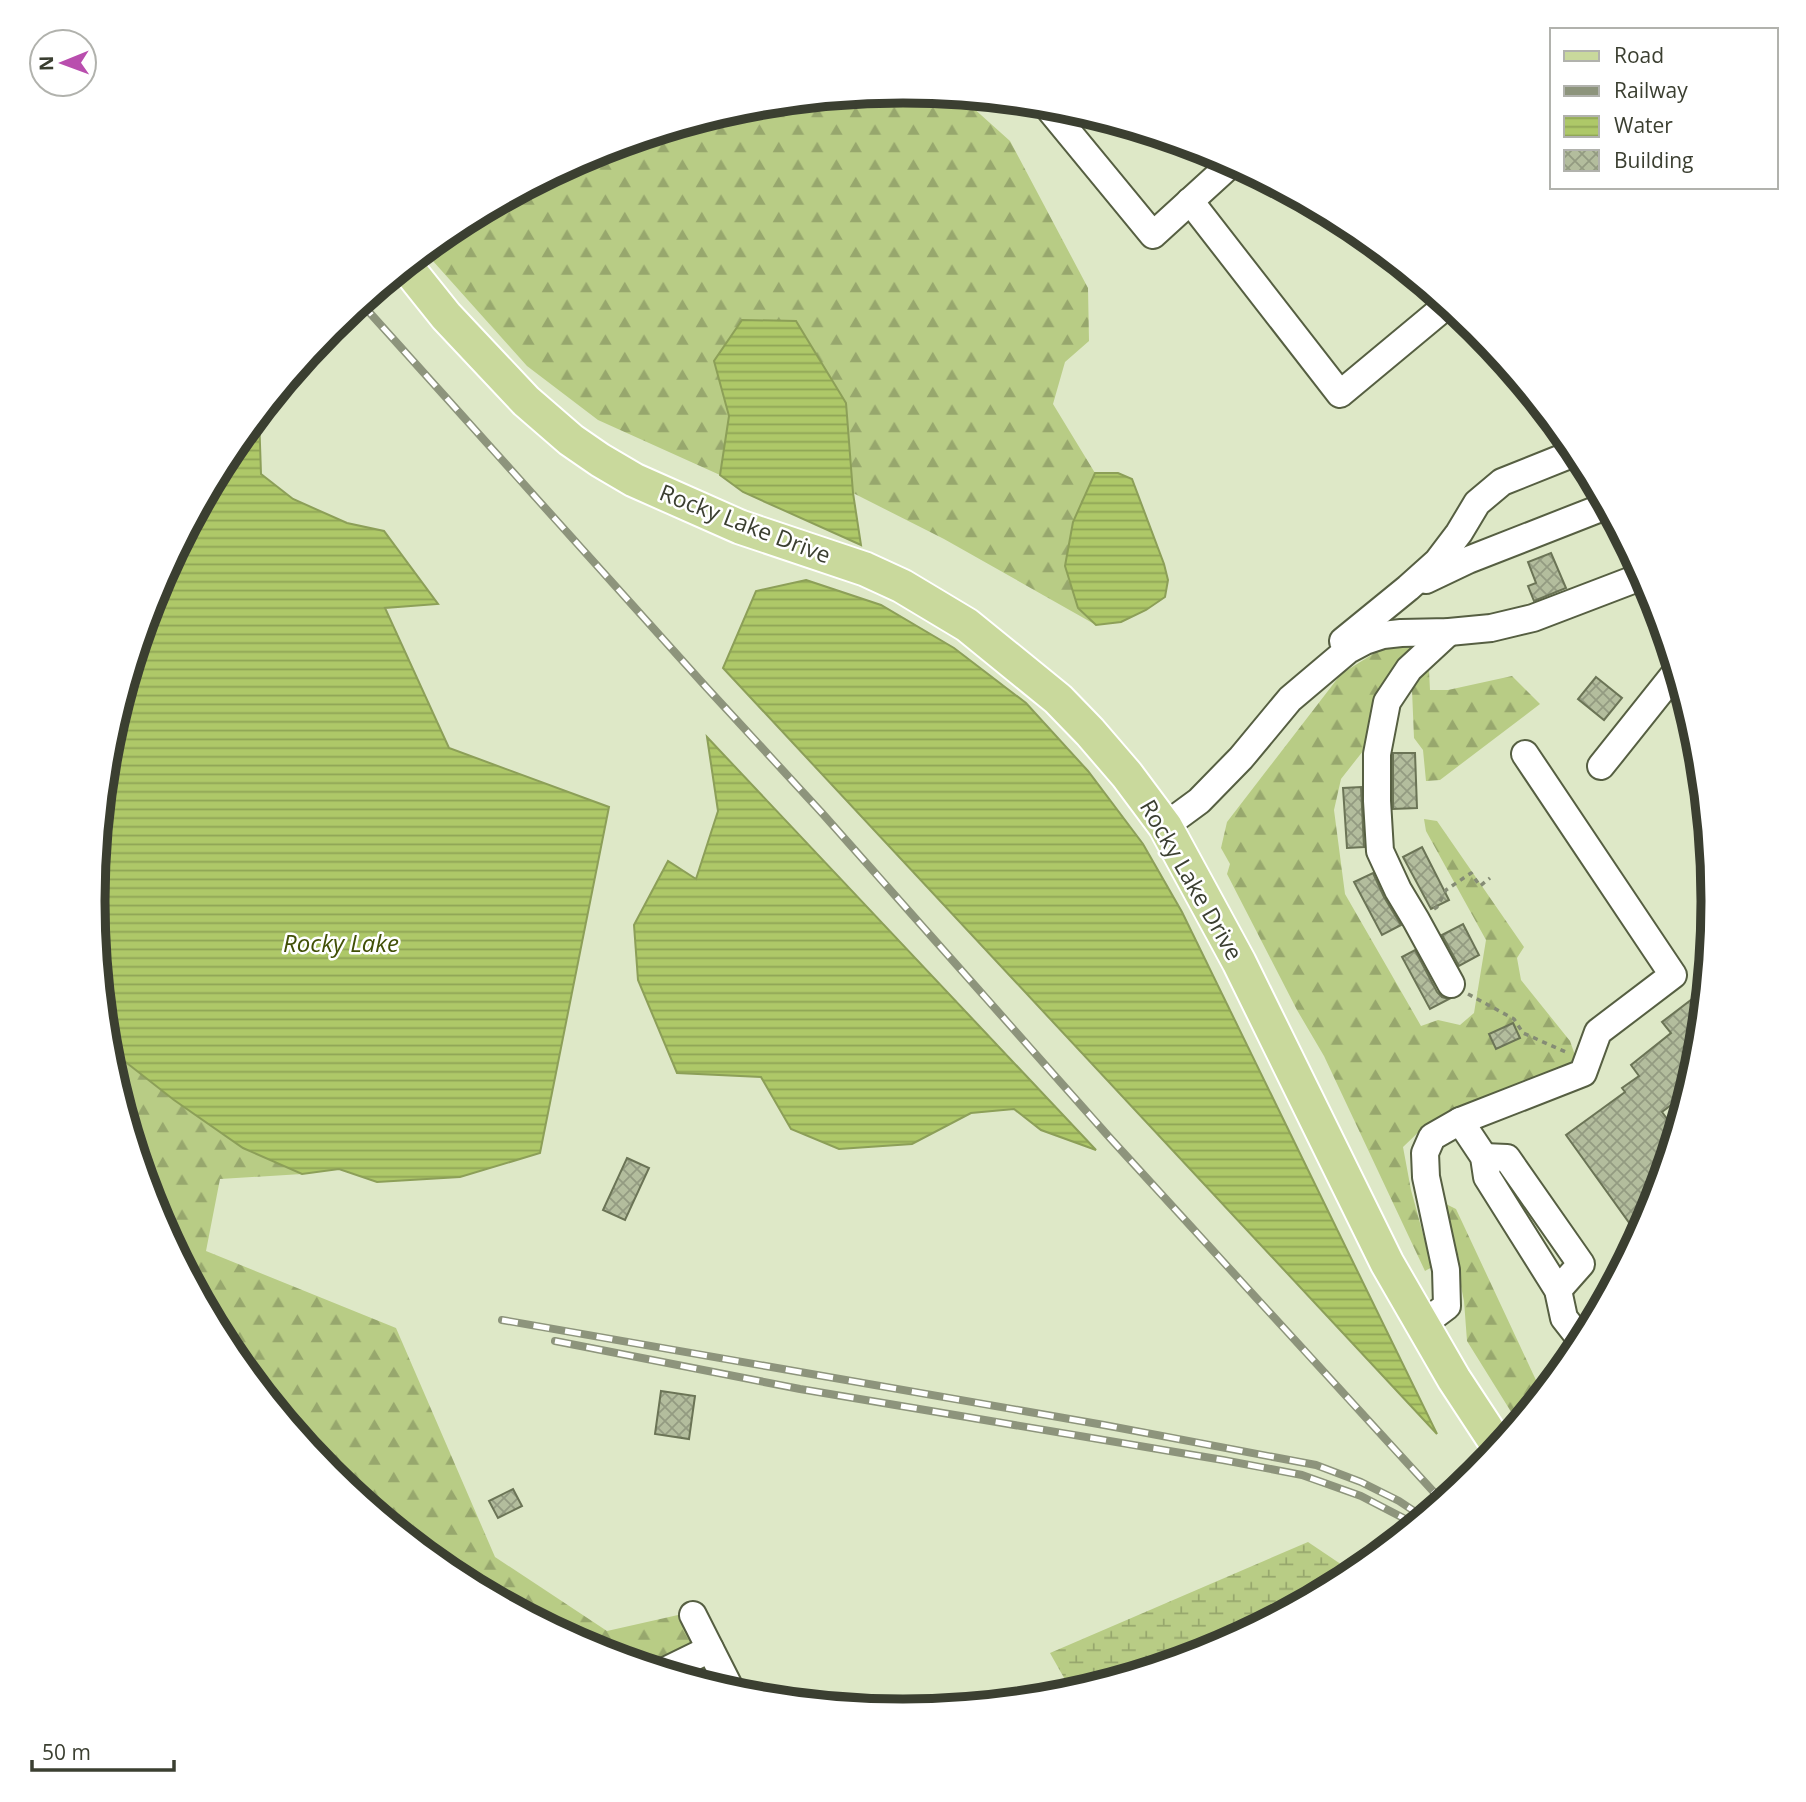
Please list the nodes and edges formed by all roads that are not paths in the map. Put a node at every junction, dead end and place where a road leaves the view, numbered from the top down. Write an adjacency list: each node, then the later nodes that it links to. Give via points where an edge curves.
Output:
1 (1057, 119): 3 (street, via 1153,235)
2 (1223, 171): 3 (street)
3 (1190, 201): 5 (street, via 1340,394)
4 (411, 273): 15 (main road, Rocky Lake Drive, via 526,401 600,460 740,527 865,569 967,625 1058,699 1128,775)
5 (1440, 311)
6 (1565, 457): 9 (street, via 1502,482 1477,503 1437,562)
7 (1598, 509): 9 (street)
8 (1633, 580): 10 (street, via 1533,618)
9 (1408, 588): 12 (street, via 1347,637)
10 (1449, 632): 12 (street, via 1401,632 1365,641); 16 (street, via 1409,670 1387,702 1377,754 1377,801 1380,851)
11 (1669, 680): 14 (street)
12 (1290, 699): 15 (street, via 1199,801)
13 (1525, 754): 17 (street, via 1673,975 1598,1031 1583,1073)
14 (1601, 766)
15 (1165, 826): 18 (main road, Rocky Lake Drive, via 1239,962 1387,1263)
16 (1451, 984)
17 (1460, 1121): 18 (street, via 1432,1137 1425,1153 1446,1270 1447,1306); 19 (street, via 1484,1157 1487,1177 1558,1290 1564,1318)
18 (1423, 1324): 20 (main road, Rocky Lake Drive)
19 (1574, 1331)
20 (1493, 1438)
21 (693, 1615): 22 (street)
22 (710, 1649): 23 (street); 24 (street)
23 (676, 1665)
24 (725, 1678)

